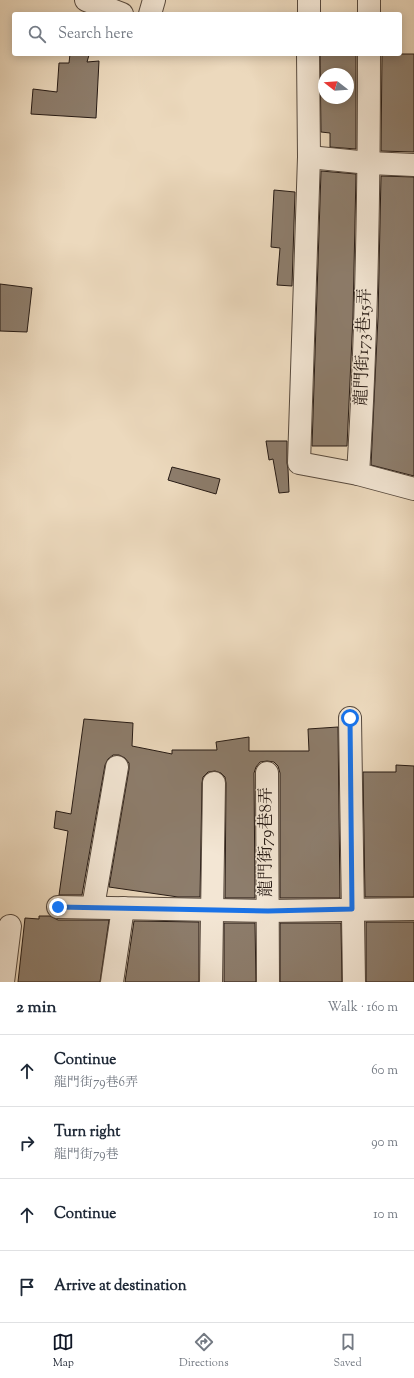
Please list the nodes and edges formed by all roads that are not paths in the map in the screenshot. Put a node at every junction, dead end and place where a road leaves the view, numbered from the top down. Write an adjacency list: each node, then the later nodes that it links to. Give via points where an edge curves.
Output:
1 (86, 0): 5 (lane)
2 (154, 0): 6 (lane)
3 (309, 0): 7 (lane)
4 (369, 0): 8 (lane)
5 (117, 12)
6 (151, 12)
7 (309, 12)
8 (369, 12)
9 (308, 56): 11 (lane)
10 (369, 56): 12 (lane, 龍門街173巷15弄)
11 (309, 157): 12 (lane); 14 (lane, via 300,463)
12 (369, 163): 13 (lane); 14 (lane, 龍門街173巷15弄)
13 (414, 165)
14 (358, 474): 15 (lane)
15 (414, 489)
16 (350, 718): 23 (lane)
17 (117, 767): 21 (lane)
18 (267, 773): 26 (lane, 龍門街79巷8弄)
19 (214, 783): 25 (lane)
20 (58, 907): 21 (lane)
21 (93, 907): 22 (lane)
22 (123, 908): 25 (lane); 29 (lane)
23 (352, 909): 24 (lane); 26 (lane); 32 (lane)
24 (414, 909)
25 (212, 910): 26 (lane); 30 (lane)
26 (268, 911): 31 (lane, 龍門街79巷8弄)
27 (10, 926): 28 (lane)
28 (3, 982)
29 (112, 982)
30 (211, 982)
31 (268, 982)
32 (354, 982)

